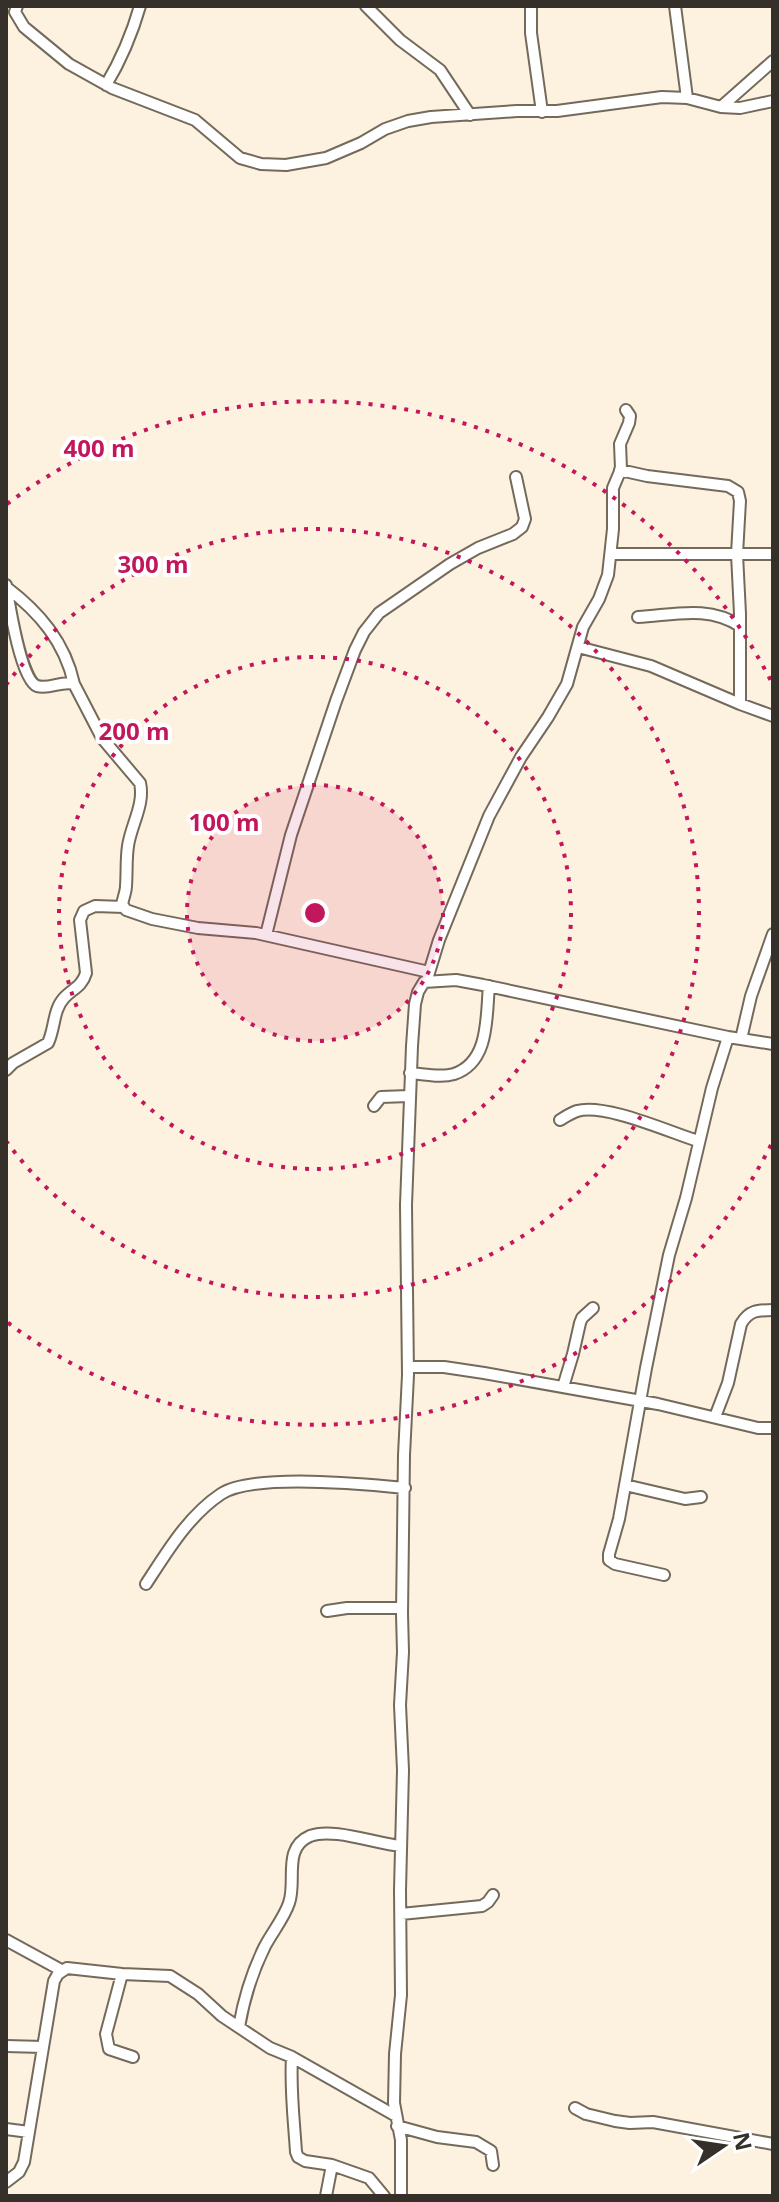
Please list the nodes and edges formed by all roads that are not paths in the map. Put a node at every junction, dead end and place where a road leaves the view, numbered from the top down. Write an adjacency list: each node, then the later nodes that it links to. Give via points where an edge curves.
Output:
1 (17, 6): 7 (street, via 18,19 36,39)
2 (140, 6): 7 (street)
3 (366, 6): 12 (street, via 440,70)
4 (531, 6): 11 (street)
5 (675, 6): 8 (street)
6 (773, 61): 10 (street)
7 (106, 85): 12 (street, via 195,120 240,158 261,164 326,158 408,121)
8 (687, 98): 10 (street); 11 (street)
9 (773, 101): 10 (street)
10 (721, 107)
11 (542, 112): 12 (street)
12 (470, 115)
13 (626, 410): 14 (street, via 630,416 620,444)
14 (620, 470): 16 (street, via 613,488); 17 (street, via 734,488 740,501)
15 (516, 477): 28 (street, via 522,527 450,564 379,613 364,632 291,835)
16 (611, 554): 17 (street); 22 (street, via 608,575)
17 (737, 554): 18 (street); 21 (street)
18 (773, 554)
19 (6, 586): 23 (street, via 56,637); 23 (street, via 32,683)
20 (638, 617): 21 (street, via 708,612)
21 (740, 626): 24 (street)
22 (578, 647): 24 (street, via 651,666); 29 (street, via 567,684 489,816)
23 (74, 684): 26 (street, via 96,729 142,790 128,846)
24 (740, 704): 25 (street)
25 (773, 716)
26 (124, 907): 28 (street, via 152,919); 34 (street, via 84,911 84,980 62,1000 48,1043)
27 (773, 934): 32 (street)
28 (266, 935): 29 (street)
29 (428, 977): 30 (street); 35 (street, via 415,1004)
30 (489, 986): 31 (street); 35 (street, via 485,1035 476,1058 453,1075)
31 (728, 1037): 32 (street); 39 (street)
32 (741, 1039): 33 (street)
33 (773, 1044)
34 (6, 1070)
35 (410, 1073): 36 (street)
36 (409, 1096): 37 (street, via 381,1097); 42 (street)
37 (374, 1106)
38 (560, 1120): 39 (street, via 579,1110 602,1111)
39 (698, 1141): 44 (street)
40 (593, 1308): 43 (street, via 580,1323)
41 (773, 1310): 45 (street, via 750,1312 741,1324)
42 (408, 1367): 43 (street, via 444,1367); 48 (street)
43 (563, 1387): 44 (street)
44 (640, 1401): 45 (street); 47 (street)
45 (715, 1417): 46 (street)
46 (773, 1428)
47 (625, 1485): 49 (street, via 685,1499); 50 (street, via 609,1560)
48 (405, 1488): 51 (street, via 294,1482 224,1492 185,1528); 52 (street)
49 (701, 1497)
50 (664, 1575)
51 (146, 1584)
52 (402, 1608): 53 (street); 54 (street)
53 (327, 1611)
54 (401, 1846): 56 (street); 60 (street, via 333,1834 312,1836 296,1849 290,1900 249,1982)
55 (493, 1895): 56 (street, via 482,1906)
56 (401, 1914): 66 (street)
57 (6, 1940): 58 (street)
58 (61, 1970): 59 (street); 62 (street, via 54,1981)
59 (122, 1974): 60 (street, via 170,1976); 63 (street, via 106,2041 109,2049)
60 (239, 2027): 64 (street)
61 (6, 2046): 62 (street)
62 (43, 2047): 68 (street)
63 (133, 2057)
64 (292, 2057): 66 (street); 70 (street, via 296,2152 305,2161)
65 (575, 2108): 69 (street, via 596,2118 653,2122)
66 (396, 2121): 71 (street, via 437,2137 476,2142 491,2151); 75 (street)
67 (6, 2129): 68 (street)
68 (29, 2132): 72 (street, via 24,2162)
69 (773, 2144)
70 (332, 2165): 73 (street); 74 (street, via 369,2178)
71 (493, 2165)
72 (6, 2182)
73 (326, 2196)
74 (384, 2196)
75 (401, 2196)

